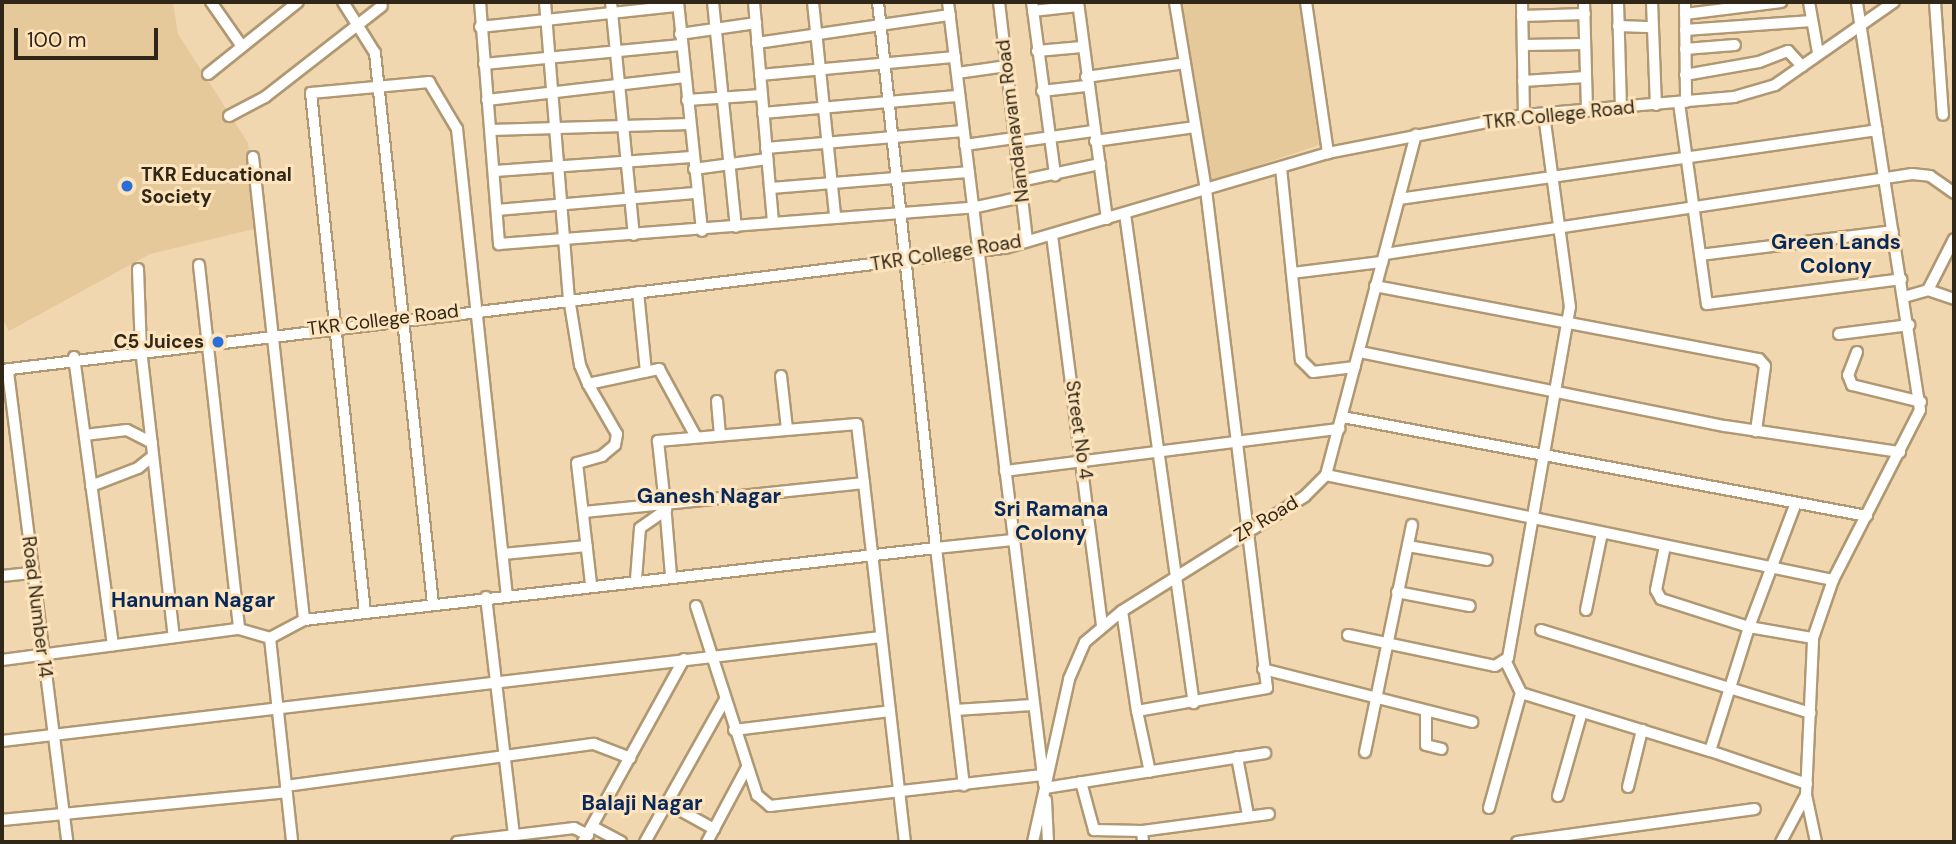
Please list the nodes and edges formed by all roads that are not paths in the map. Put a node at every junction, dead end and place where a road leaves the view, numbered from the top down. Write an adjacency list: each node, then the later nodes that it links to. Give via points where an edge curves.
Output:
1 (211, 2): 48 (street)
2 (298, 2): 26 (street)
3 (343, 2): 36 (street)
4 (480, 2): 39 (street)
5 (545, 2): 33 (street)
6 (713, 2): 42 (street)
7 (754, 2): 35 (street)
8 (813, 2): 44 (street)
9 (878, 2): 37 (street)
10 (948, 2): 31 (street)
11 (999, 2): 61 (street, Nandanavam Road)
12 (1175, 2): 58 (street)
13 (1306, 2): 106 (street)
14 (1522, 2): 32 (street)
15 (1584, 2): 30 (street)
16 (1618, 2): 38 (street)
17 (1652, 2): 40 (street)
18 (1781, 2): 29 (street)
19 (1809, 2): 34 (street)
20 (1857, 2): 41 (street)
21 (1894, 2): 41 (street, TKR College Road)
22 (1935, 2): 91 (street)
23 (678, 4): 25 (street); 45 (street)
24 (1078, 4): 28 (street); 51 (street)
25 (612, 5): 33 (street); 54 (street)
26 (282, 6): 48 (street)
27 (382, 6): 36 (street)
28 (1032, 6): 53 (street)
29 (1685, 8): 43 (street)
30 (1585, 14): 32 (street); 47 (street)
31 (950, 15): 37 (street); 56 (street)
32 (1522, 16): 49 (street)
33 (548, 18): 39 (street); 57 (street)
34 (1812, 21): 43 (street); 55 (street)
35 (756, 23): 42 (street); 46 (street)
36 (360, 24): 73 (street, via 375,53); 90 (street, via 265,97)
37 (881, 24): 44 (street); 60 (street)
38 (1618, 26): 40 (street); 85 (street)
39 (480, 27): 59 (street)
40 (1653, 27): 83 (street)
41 (1860, 28): 55 (street, TKR College Road); 96 (street)
42 (716, 30): 45 (street); 78 (street)
43 (1685, 30): 52 (street)
44 (818, 35): 46 (street); 63 (street)
45 (680, 39): 54 (street); 69 (street)
46 (757, 43): 66 (street)
47 (1585, 44): 49 (street); 68 (street)
48 (241, 45): 65 (street)
49 (1522, 45): 70 (street)
50 (1735, 45): 52 (street)
51 (1082, 47): 53 (street); 71 (street)
52 (1685, 49): 67 (street)
53 (1037, 51): 74 (street)
54 (615, 53): 57 (street); 72 (street)
55 (1818, 53): 62 (street, TKR College Road)
56 (955, 57): 60 (street); 64 (street)
57 (552, 60): 59 (street); 75 (street)
58 (1185, 63): 71 (street); 94 (street)
59 (484, 64): 79 (street)
60 (885, 64): 63 (street); 82 (street)
61 (1007, 66): 64 (street); 103 (street, Nandanavam Road)
62 (1802, 66): 67 (street, via 1788,51 1759,62); 81 (street, TKR College Road, via 1775,85 1734,97)
63 (821, 70): 66 (street); 84 (street)
64 (957, 73): 77 (street)
65 (208, 74)
66 (760, 75): 76 (street)
67 (1685, 75): 81 (street)
68 (1586, 77): 70 (street); 86 (street)
69 (685, 78): 72 (street); 80 (street)
70 (1523, 81): 89 (street)
71 (1086, 82): 74 (street); 100 (street)
72 (618, 86): 75 (street); 92 (street)
73 (377, 87): 164 (street, via 429,82 457,129); 165 (street); 167 (street, via 311,93)
74 (1042, 91): 102 (street)
75 (555, 95): 79 (street); 97 (street)
76 (762, 95): 78 (street); 87 (street)
77 (959, 96): 82 (street); 98 (street)
78 (723, 98): 80 (street); 112 (street)
79 (487, 100): 95 (street)
80 (687, 100): 93 (street)
81 (1683, 103): 83 (street, TKR College Road); 108 (street)
82 (888, 104): 84 (street); 101 (street)
83 (1656, 105): 85 (street, TKR College Road)
84 (825, 110): 87 (street); 104 (street)
85 (1621, 110): 86 (street, TKR College Road)
86 (1587, 111): 88 (street, TKR College Road)
87 (763, 113): 107 (street)
88 (1544, 114): 89 (street, TKR College Road); 121 (street)
89 (1524, 115): 99 (street, TKR College Road)
90 (229, 116)
91 (1943, 116)
92 (623, 124): 93 (street); 97 (street); 111 (street)
93 (690, 124): 110 (street)
94 (1195, 127): 100 (street); 126 (street)
95 (491, 130): 97 (street); 117 (street)
96 (1877, 130): 108 (street); 123 (street)
97 (559, 131): 115 (street)
98 (963, 131): 101 (street); 105 (street)
99 (1416, 135): 106 (street, TKR College Road); 131 (street)
100 (1094, 136): 102 (street); 113 (street)
101 (892, 137): 104 (street); 120 (street)
102 (1047, 138): 103 (street); 119 (street)
103 (1015, 140): 105 (street); 122 (street, Nandanavam Road)
104 (829, 144): 107 (street); 124 (street)
105 (965, 145): 118 (street)
106 (1328, 153): 114 (street, TKR College Road)
107 (767, 154): 112 (street); 125 (street)
108 (1688, 156): 121 (street); 133 (street)
109 (253, 157): 169 (street)
110 (692, 157): 111 (street); 116 (street)
111 (627, 161): 115 (street); 130 (street)
112 (730, 163): 116 (street); 141 (street)
113 (1101, 164): 119 (street); 139 (street)
114 (1281, 168): 126 (street, TKR College Road); 156 (street)
115 (562, 169): 117 (street); 132 (street)
116 (694, 169): 127 (street)
117 (495, 171): 135 (street)
118 (968, 172): 120 (street); 134 (street)
119 (1055, 175): 122 (street)
120 (898, 176): 124 (street); 136 (street)
121 (1551, 180): 131 (street); 142 (street)
122 (1020, 181): 129 (street, Nandanavam Road)
123 (1885, 181): 128 (street, via 1922,175); 133 (street); 144 (street)
124 (833, 183): 125 (street); 138 (street)
125 (770, 188): 140 (street)
126 (1206, 190): 137 (street, TKR College Road); 191 (street)
127 (697, 193): 130 (street); 143 (street)
128 (1954, 193)
129 (1022, 197): 134 (street); 149 (street, Nandanavam Road)
130 (631, 199): 132 (street); 145 (street)
131 (1399, 200): 152 (street)
132 (564, 204): 135 (street); 148 (street)
133 (1693, 206): 142 (street); 151 (street)
134 (972, 208): 136 (street); 150 (street)
135 (497, 210): 148 (street, via 499,244)
136 (902, 212): 138 (street); 153 (street)
137 (1125, 214): 139 (street, TKR College Road); 193 (street)
138 (835, 216): 140 (street)
139 (1107, 219): 146 (street, TKR College Road)
140 (773, 222): 141 (street)
141 (736, 227): 143 (street)
142 (1558, 228): 152 (street); 168 (street)
143 (702, 231): 145 (street)
144 (1893, 231): 151 (street); 157 (street)
145 (634, 235): 148 (street)
146 (1052, 236): 149 (street, TKR College Road); 197 (street, Street No 4)
147 (1954, 239): 159 (street)
148 (568, 240): 162 (street)
149 (1027, 241): 150 (street, TKR College Road)
150 (977, 252): 153 (street, TKR College Road); 198 (street)
151 (1700, 255): 157 (street, via 1707,304)
152 (1383, 258): 156 (street); 158 (street)
153 (904, 261): 160 (street, TKR College Road); 214 (street)
154 (199, 265): 171 (street)
155 (138, 269): 172 (street)
156 (1292, 273): 176 (street, via 1305,368 1313,372)
157 (1902, 279): 161 (street)
158 (1376, 286): 168 (street); 173 (street)
159 (1928, 290): 161 (street); 163 (street)
160 (638, 292): 162 (street, TKR College Road); 178 (street)
161 (1905, 297): 166 (street)
162 (569, 299): 164 (street, TKR College Road); 180 (street)
163 (1954, 299)
164 (479, 309): 165 (street, TKR College Road); 215 (street)
165 (399, 318): 167 (street, TKR College Road); 229 (street)
166 (1909, 325): 170 (street); 183 (street)
167 (336, 326): 169 (street, TKR College Road); 234 (street)
168 (1569, 326): 181 (street); 187 (street, via 1759,359 1765,370)
169 (270, 334): 171 (street, TKR College Road); 235 (street)
170 (1839, 334)
171 (204, 342): 172 (street, TKR College Road); 238 (street)
172 (141, 349): 175 (street, TKR College Road); 192 (street)
173 (1360, 352): 176 (street); 181 (street)
174 (1857, 352): 183 (street, via 1848,375 1852,385)
175 (75, 357): 177 (street, TKR College Road); 189 (street)
176 (1355, 368): 184 (street)
177 (5, 371): 219 (street, Road Number 14)
178 (646, 372): 180 (street); 190 (street, via 659,369)
179 (781, 376): 185 (street)
180 (588, 384): 204 (street, via 617,434 602,456 577,463)
181 (1555, 391): 187 (street); 196 (street)
182 (718, 401): 188 (street)
183 (1921, 402): 194 (street, via 1913,433)
184 (1343, 417): 186 (street); 196 (street)
185 (787, 429): 188 (street); 200 (street, via 858,424)
186 (1339, 429): 191 (street); 199 (street)
187 (1756, 431): 194 (street)
188 (720, 434): 190 (street)
189 (85, 435): 192 (street, via 127,430); 201 (street)
190 (696, 437): 203 (street, via 658,441)
191 (1234, 440): 193 (street); 208 (street)
192 (152, 443): 195 (street)
193 (1157, 449): 197 (street); 222 (street)
194 (1900, 452): 205 (street)
195 (153, 456): 201 (street, via 138,468); 242 (street)
196 (1544, 457): 202 (street); 206 (street)
197 (1084, 460): 198 (street); 236 (street, Street No 4)
198 (1004, 471): 210 (street)
199 (1326, 475): 206 (street); 208 (street, ZP Road, via 1305,496)
200 (864, 483): 203 (street); 216 (street)
201 (91, 486): 246 (street)
202 (1795, 505): 205 (street); 218 (street)
203 (665, 507): 204 (street); 221 (street); 223 (street, via 640,528)
204 (584, 512): 211 (street)
205 (1867, 516): 224 (street)
206 (1533, 518): 209 (street); 251 (street)
207 (1412, 525): 212 (street)
208 (1247, 529): 222 (street, ZP Road); 252 (street)
209 (1601, 533): 213 (street); 232 (street)
210 (1013, 540): 214 (street); 259 (street)
211 (587, 546): 215 (street); 225 (street)
212 (1408, 546): 217 (street); 226 (street)
213 (1665, 546): 218 (street); 237 (street, via 1656,590 1661,599)
214 (936, 548): 216 (street); 261 (street)
215 (503, 554): 227 (street)
216 (872, 554): 221 (street); 241 (street)
217 (1487, 560)
218 (1773, 568): 224 (street); 237 (street)
219 (33, 573): 220 (street); 247 (street, Road Number 14)
220 (2, 576)
221 (671, 576): 223 (street)
222 (1175, 578): 233 (street, ZP Road); 258 (street)
223 (636, 579): 225 (street)
224 (1833, 580): 244 (street)
225 (591, 584): 227 (street)
226 (1397, 592): 231 (street); 245 (street)
227 (507, 594): 228 (street)
228 (486, 597): 229 (street); 253 (street)
229 (433, 604): 234 (street)
230 (696, 606): 248 (street)
231 (1470, 606)
232 (1586, 610)
233 (1122, 611): 236 (street, ZP Road); 263 (street)
234 (365, 612): 235 (street)
235 (304, 620): 243 (street)
236 (1102, 626): 285 (street, ZP Road, via 1075,659)
237 (1749, 626): 244 (street); 254 (street)
238 (239, 629): 242 (street); 243 (street)
239 (1541, 630): 254 (street)
240 (1348, 635): 245 (street)
241 (881, 637): 248 (street); 262 (street)
242 (174, 638): 246 (street)
243 (270, 638): 260 (street)
244 (1813, 638): 266 (street)
245 (1386, 644): 251 (street, via 1495,666); 256 (street)
246 (113, 645): 247 (street)
247 (44, 655): 250 (street); 270 (street, Road Number 14)
248 (708, 656): 249 (street); 257 (street)
249 (684, 659): 253 (street); 277 (street)
250 (2, 660)
251 (1506, 662): 255 (street)
252 (1263, 669): 256 (street); 258 (street, via 1266,688)
253 (496, 681): 260 (street); 278 (street)
254 (1730, 688): 266 (street); 273 (street)
255 (1521, 694): 265 (street); 291 (street)
256 (1376, 699): 264 (street); 274 (street)
257 (724, 701): 268 (street); 290 (street)
258 (1194, 703): 263 (street)
259 (1033, 705): 261 (street); 281 (street)
260 (275, 708): 270 (street); 286 (street)
261 (955, 710): 283 (street)
262 (890, 711): 268 (street); 288 (street)
263 (1137, 711): 280 (street)
264 (1426, 711): 267 (street); 272 (street, via 1426,745)
265 (1582, 712): 269 (street); 289 (street)
266 (1811, 713): 287 (street)
267 (1472, 722)
268 (734, 730): 279 (street)
269 (1642, 730): 273 (street); 284 (street)
270 (53, 735): 271 (street); 293 (street, Road Number 14)
271 (2, 741)
272 (1442, 749)
273 (1710, 751): 287 (street)
274 (1365, 752)
275 (1265, 753): 276 (street)
276 (1237, 757): 280 (street); 295 (street)
277 (630, 758): 278 (street, via 594,744); 299 (street)
278 (507, 759): 286 (street); 298 (street)
279 (747, 766): 288 (street, via 757,795 780,809); 297 (street)
280 (1150, 772): 282 (street)
281 (1042, 775): 283 (street); 285 (street)
282 (1081, 782): 285 (street); 300 (street, via 1094,830)
283 (964, 785): 288 (street)
284 (1628, 787)
285 (1045, 788): 309 (street, ZP Road); 310 (street)
286 (286, 789): 293 (street); 303 (street)
287 (1806, 790): 312 (street); 313 (street)
288 (900, 793): 308 (street)
289 (1558, 796)
290 (667, 803): 297 (street); 306 (street)
291 (1489, 808)
292 (1755, 809): 301 (street)
293 (63, 813): 296 (street); 302 (street, Road Number 14)
294 (1269, 814): 295 (street)
295 (1248, 815): 300 (street)
296 (2, 820)
297 (714, 829): 307 (street)
298 (514, 834): 299 (street, via 574,828); 304 (street)
299 (588, 835): 305 (street)
300 (1142, 837)
301 (1574, 839): 311 (street)
302 (67, 842)
303 (292, 842)
304 (457, 842)
305 (621, 842)
306 (645, 842)
307 (707, 842)
308 (905, 842)
309 (1033, 842)
310 (1048, 842)
311 (1517, 842)
312 (1781, 842)
313 (1816, 842)

